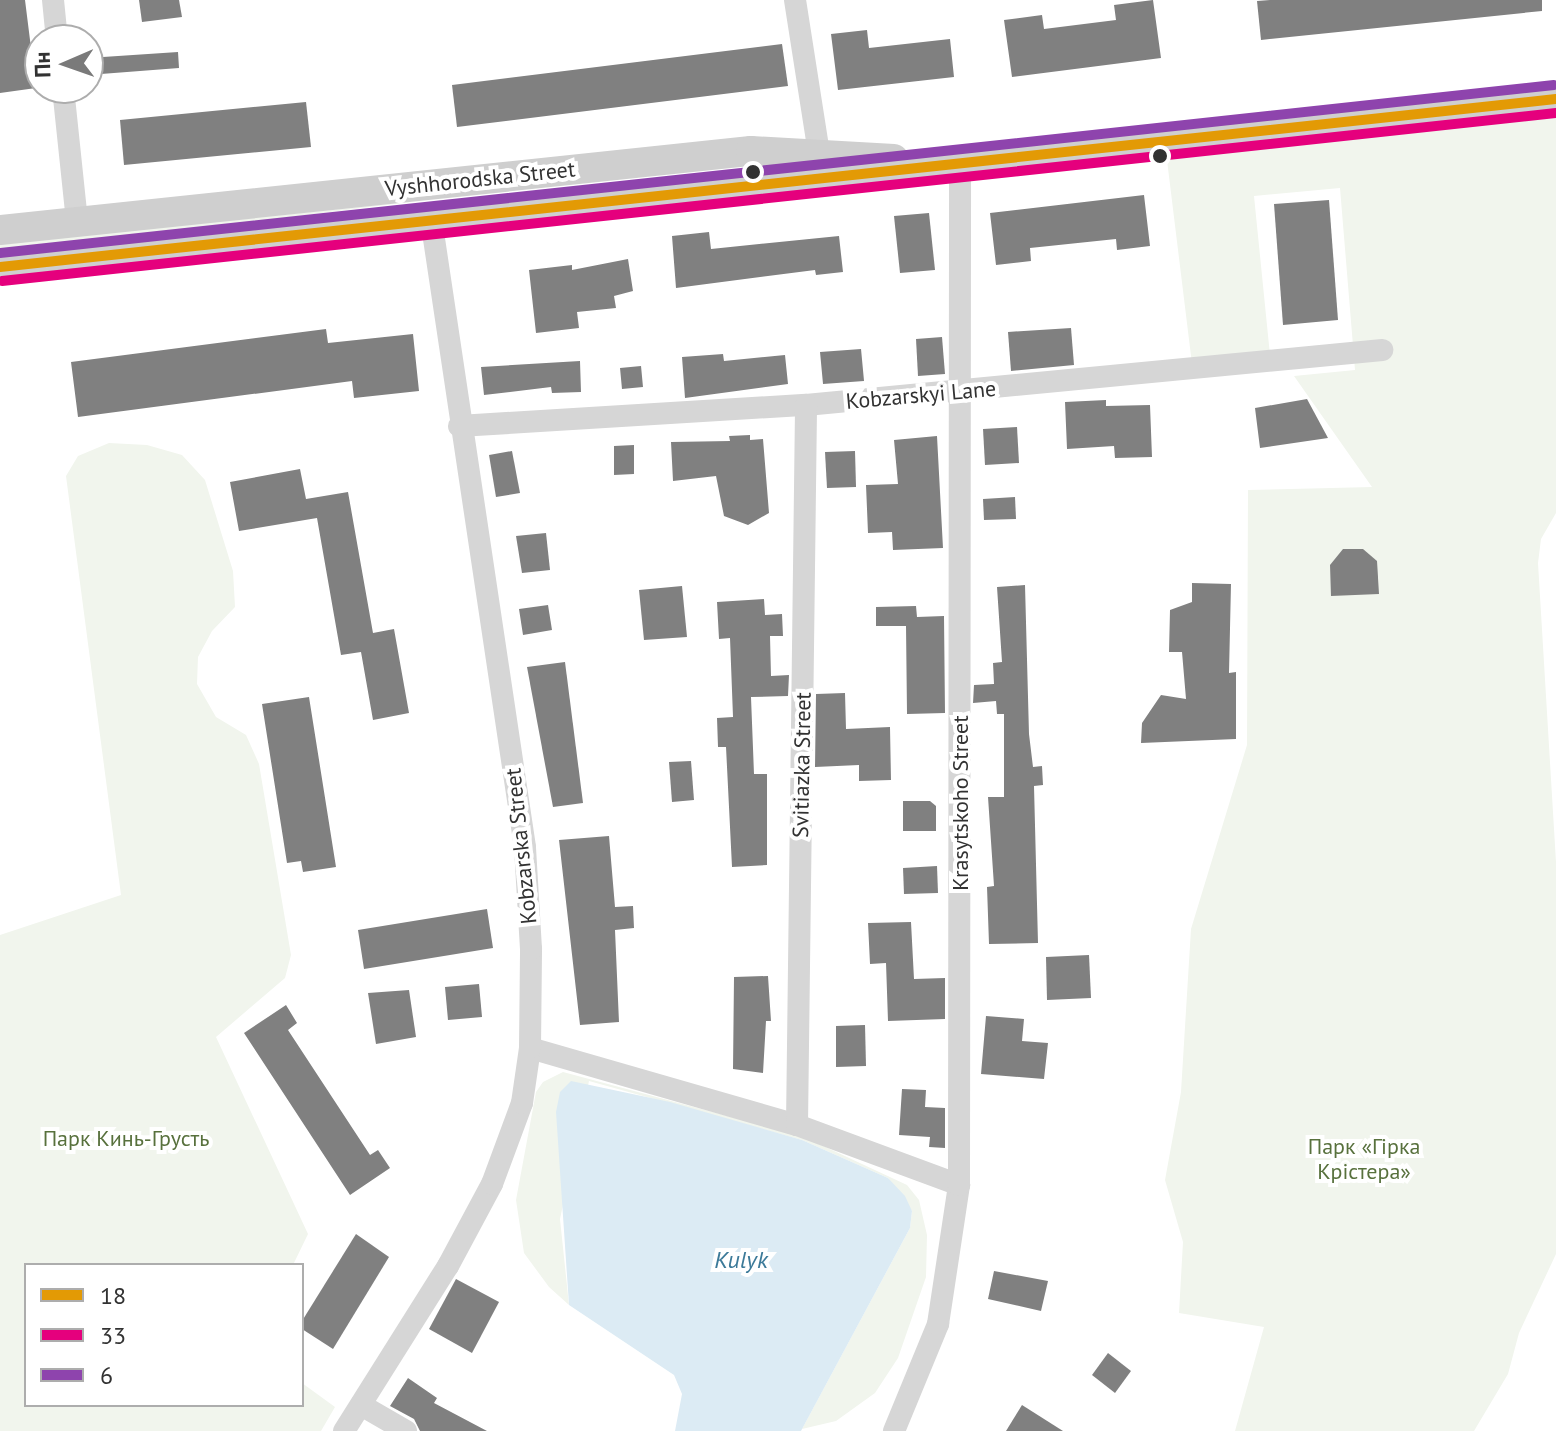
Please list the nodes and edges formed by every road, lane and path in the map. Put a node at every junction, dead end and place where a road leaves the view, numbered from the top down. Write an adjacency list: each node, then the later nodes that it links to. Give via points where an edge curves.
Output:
1 (53, 0): 3 (street)
2 (795, 0): 6 (street)
3 (55, 24)
4 (1556, 99): 7 (main road, Vyshhorodska Street)
5 (65, 104): 9 (street)
6 (819, 153): 7 (main road, Vyshhorodska Street); 9 (main road, Vyshhorodska Street, via 751,151)
7 (960, 164): 8 (main road, Vyshhorodska Street); 13 (street, Krasytskoho Street)
8 (431, 219): 11 (main road, Vyshhorodska Street); 15 (street, Kobzarska Street)
9 (77, 222): 10 (main road, Vyshhorodska Street)
10 (0, 230)
11 (0, 267)
12 (1382, 350): 13 (street, Kobzarskyi Lane)
13 (962, 391): 14 (street, Kobzarskyi Lane); 18 (street, Krasytskoho Street)
14 (806, 405): 15 (street, Kobzarskyi Lane); 17 (street, Svitiazka Street)
15 (459, 426): 16 (street, Kobzarska Street, via 525,847)
16 (530, 1048): 17 (street); 19 (street, Kobzarska Street, via 522,1103 492,1184)
17 (797, 1125): 18 (street)
18 (959, 1185): 22 (street, Krasytskoho Street, via 938,1324)
19 (361, 1405): 20 (street, Kobzarska Street); 21 (street)
20 (344, 1431)
21 (406, 1431)
22 (894, 1431)

